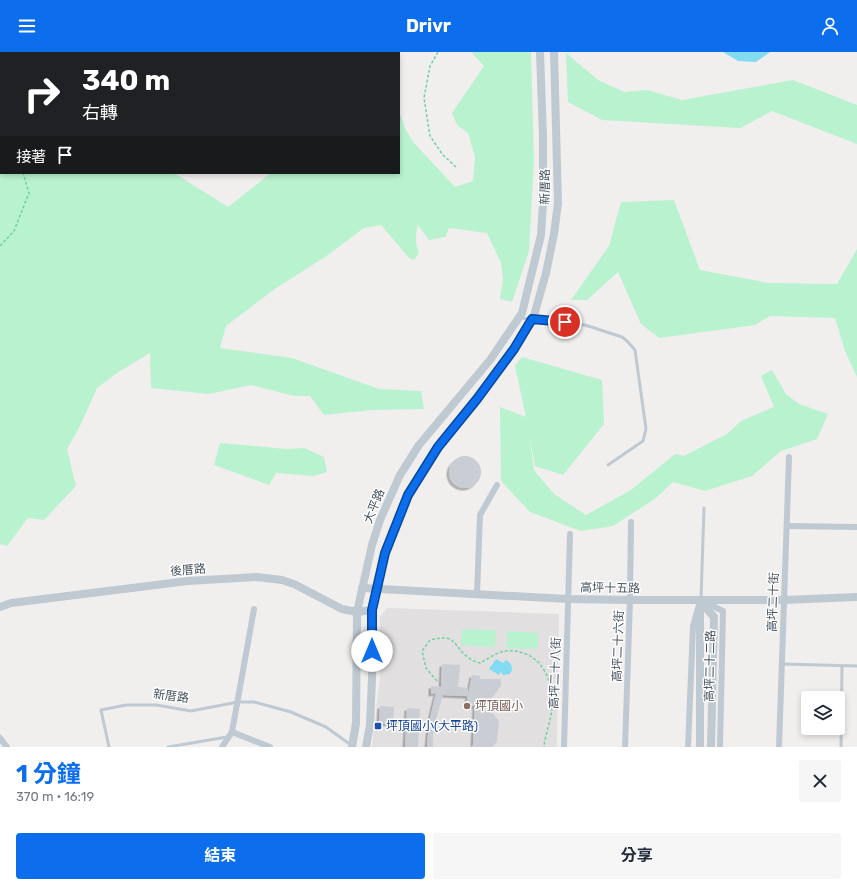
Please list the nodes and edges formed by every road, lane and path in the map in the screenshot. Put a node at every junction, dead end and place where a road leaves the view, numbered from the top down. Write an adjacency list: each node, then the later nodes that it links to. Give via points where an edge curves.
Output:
1 (438, 52): 4 (path, via 430,66 424,98 430,136 443,155)
2 (540, 52): 7 (street, 新厝路, via 543,136 541,235)
3 (554, 52): 8 (street, 新厝路, via 558,203 546,273)
4 (456, 167)
5 (23, 174): 6 (path, via 29,193 14,230)
6 (0, 246)
7 (521, 315): 8 (lane); 17 (street, 大平路, via 490,360 419,446 400,475 380,520)
8 (532, 319): 10 (lane, via 585,325 622,337 635,350 646,435 643,440); 18 (street, via 514,349 438,447 408,495 385,553)
9 (789, 457): 14 (street, 高坪二十街)
10 (608, 465)
11 (497, 486): 19 (street, via 480,515)
12 (704, 508): 24 (lane)
13 (631, 522): 22 (street, 高坪二十六街)
14 (786, 526): 15 (street); 23 (street, 高坪二十街)
15 (857, 527)
16 (570, 534): 21 (street, 高坪二十八街)
17 (362, 588): 18 (street, 高坪十五路); 28 (street, 大平路)
18 (377, 588): 19 (street, 高坪十五路); 27 (street)
19 (477, 594): 21 (street, 高坪十五路)
20 (857, 597): 23 (street, 高坪十五路)
21 (568, 599): 22 (street, 高坪十五路); 44 (street, 高坪二十八街)
22 (630, 600): 24 (street, 高坪十五路); 45 (street, 高坪二十六街)
23 (784, 600): 24 (street, 高坪十五路); 29 (street, 高坪二十街)
24 (700, 601): 46 (street, 高坪二十二路, via 693,626); 47 (street, 高坪二十二路); 48 (street, 高坪二十二路, via 714,617); 49 (street, 高坪二十二路, via 723,611)
25 (0, 606): 28 (street, 後厝路, via 188,581 257,577 294,584 342,609)
26 (254, 608): 33 (street)
27 (372, 610): 28 (street, 後厝路); 42 (street, via 370,725)
28 (357, 612): 41 (street, 大平路, via 356,723)
29 (782, 664): 30 (lane); 50 (street, 高坪二十街)
30 (842, 666): 31 (lane); 51 (lane)
31 (857, 666)
32 (437, 681): 43 (path, via 426,668 422,651 430,640 442,637 454,641 469,659 480,663 504,651 515,650 531,656 541,664 550,688 552,708)
33 (238, 702): 34 (street); 37 (lane, 新厝路, via 191,711 156,704 126,705 101,710); 41 (lane, 新厝路, via 254,702 291,712 326,727)
34 (231, 734): 38 (lane); 39 (street); 40 (street)
35 (0, 738): 36 (street)
36 (7, 747)
37 (109, 747)
38 (168, 747)
39 (222, 747)
40 (270, 747)
41 (352, 747)
42 (366, 747)
43 (544, 747)
44 (564, 747)
45 (625, 747)
46 (688, 747)
47 (700, 747)
48 (711, 747)
49 (720, 747)
50 (779, 747)
51 (840, 747)

